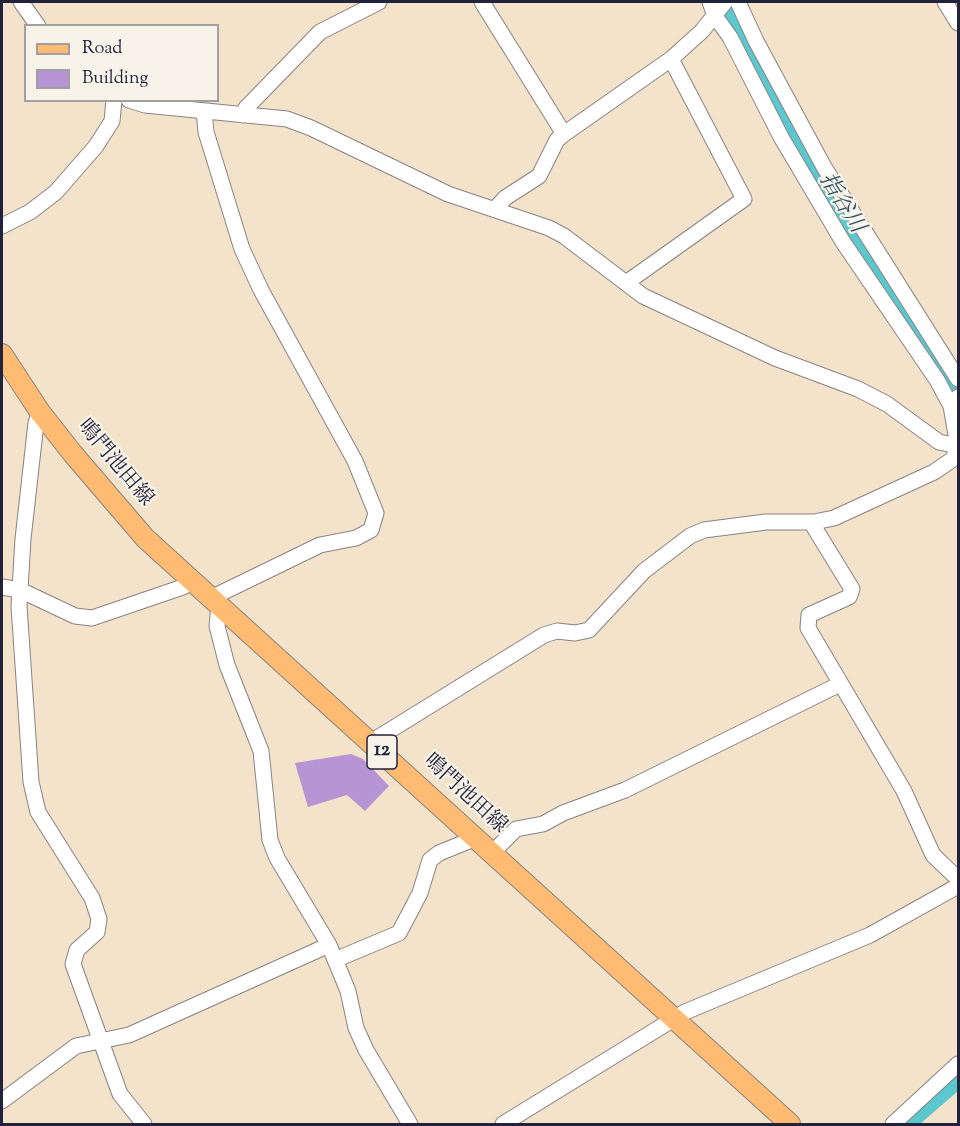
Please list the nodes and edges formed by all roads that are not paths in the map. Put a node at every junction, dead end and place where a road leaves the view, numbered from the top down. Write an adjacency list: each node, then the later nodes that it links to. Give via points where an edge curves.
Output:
1 (21, 2): 8 (street)
2 (379, 2): 13 (street, via 320,32)
3 (482, 2): 14 (street)
4 (738, 2): 17 (street, via 824,167)
5 (945, 2): 7 (street)
6 (717, 8): 9 (street); 18 (street, via 781,137)
7 (958, 23)
8 (37, 24)
9 (671, 59): 14 (street); 19 (street, via 744,199)
10 (114, 102): 16 (street, via 112,121 96,146 56,192 30,212)
11 (135, 102): 12 (street)
12 (204, 111): 13 (street); 29 (street, via 206,132 242,249 355,461 376,513 371,530 356,538 320,545)
13 (243, 115): 15 (street, via 287,119 448,194)
14 (564, 134): 15 (street, via 539,176)
15 (495, 209): 19 (street, via 564,236)
16 (2, 226)
17 (862, 230): 18 (street); 21 (street)
18 (845, 241): 22 (street)
19 (626, 283): 24 (street, via 643,296 775,358 858,389 887,404 939,442)
20 (2, 354): 23 (main road, 鳴門池田線 / 12)
21 (958, 379)
22 (954, 402): 24 (street)
23 (40, 412): 26 (main road, 鳴門池田線 / 12, via 146,538); 28 (street)
24 (958, 446): 25 (street, via 953,459 934,472 870,503)
25 (814, 522): 30 (street, via 852,589 849,597 809,615 808,628); 31 (street, via 766,522 705,530 690,536 644,571 589,630 544,635)
26 (191, 580): 28 (street, via 183,587 92,618 75,616); 29 (main road, 鳴門池田線 / 12)
27 (2, 586): 28 (street)
28 (20, 590): 39 (street, via 31,782 39,812 92,898 99,919 97,932 77,950 73,964)
29 (215, 602): 31 (main road, 鳴門池田線 / 12); 36 (street, via 227,665 261,751 270,840)
30 (840, 684): 33 (street, via 625,790 543,824 516,829); 34 (street, via 904,791 933,855)
31 (371, 742): 32 (main road, 鳴門池田線 / 12)
32 (476, 838): 33 (main road, 鳴門池田線 / 12); 37 (street, via 430,860 420,893 399,933)
33 (492, 853): 38 (main road, 鳴門池田線 / 12)
34 (958, 879)
35 (958, 886): 38 (street, via 870,935)
36 (328, 945): 37 (street); 39 (street, via 129,1035)
37 (335, 960): 43 (street, via 366,1050)
38 (673, 1018): 44 (street); 45 (main road, 鳴門池田線 / 12)
39 (100, 1041): 41 (street, via 76,1046); 42 (street, via 120,1094)
40 (958, 1064): 46 (street)
41 (2, 1101)
42 (144, 1125)
43 (410, 1125)
44 (503, 1125)
45 (790, 1125)
46 (893, 1125)

